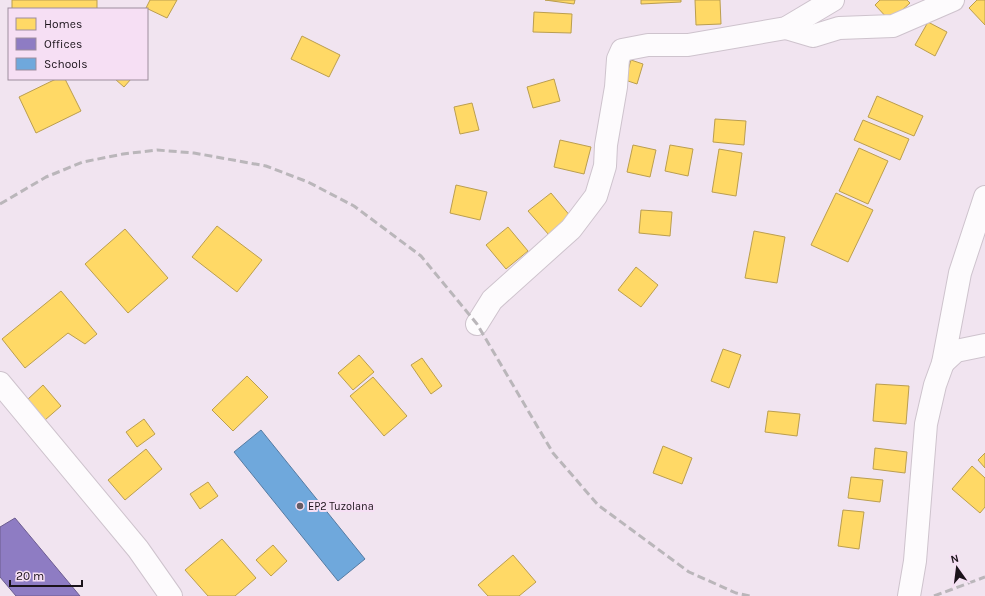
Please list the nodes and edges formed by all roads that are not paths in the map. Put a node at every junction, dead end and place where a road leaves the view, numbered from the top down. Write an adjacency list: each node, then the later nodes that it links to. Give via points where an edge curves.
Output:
1 (833, 0): 3 (street)
2 (954, 0): 3 (street, via 893,26 839,28 813,36)
3 (786, 28): 5 (street, via 688,45 648,45 622,50 618,59 605,166 596,196 571,229 492,300)
4 (985, 197): 7 (street, via 960,273)
5 (477, 324)
6 (985, 345): 7 (street, via 956,351)
7 (943, 363): 10 (street, via 926,424 915,561)
8 (0, 383): 9 (street, via 138,549)
9 (171, 596)
10 (909, 596)

